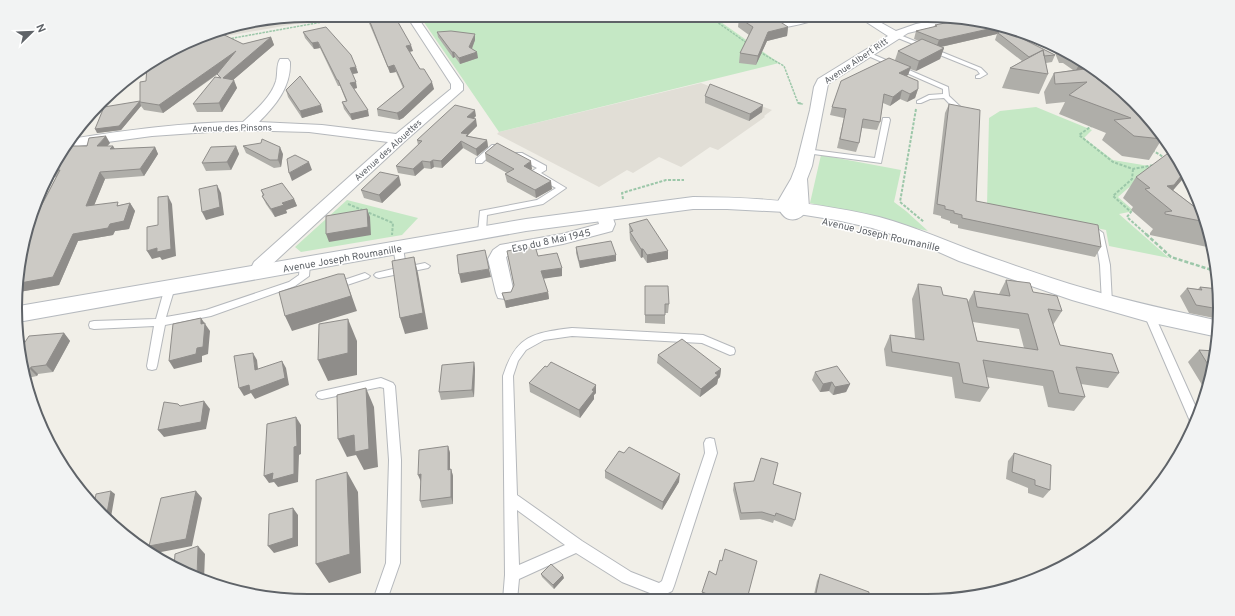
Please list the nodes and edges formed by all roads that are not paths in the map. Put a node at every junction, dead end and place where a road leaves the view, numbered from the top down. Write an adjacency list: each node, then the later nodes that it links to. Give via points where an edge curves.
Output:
1 (416, 22): 15 (street, Avenue des Alouettes, via 457,84 457,90)
2 (758, 22): 3 (street, via 772,26)
3 (792, 22)
4 (872, 22): 6 (street)
5 (938, 23): 6 (street, Avenue Albert Ritt)
6 (895, 35): 7 (street, Avenue Albert Ritt); 9 (lane, via 979,69 984,74)
7 (868, 54): 10 (lane, via 946,88); 17 (street, Avenue Albert Ritt, via 820,86 817,110)
8 (284, 62): 14 (street, via 286,71 281,87)
9 (978, 77)
10 (946, 96): 11 (lane, via 929,97); 12 (lane)
11 (919, 102)
12 (962, 112)
13 (886, 120): 17 (lane, via 878,161)
14 (247, 126): 15 (street, Avenue des Pinsons, via 296,127); 16 (street, Avenue des Pinsons, via 123,134)
15 (399, 139): 27 (street, Avenue des Alouettes, via 260,266)
16 (75, 142)
17 (806, 151): 19 (street, Avenue Albert Ritt)
18 (479, 161): 21 (lane, via 498,145 543,168 535,173 562,188 540,202 483,213)
19 (793, 210): 20 (main road, Avenue Joseph Roumanille, via 667,207); 35 (main road, Avenue Joseph Roumanille, via 952,250)
20 (604, 214): 21 (main road, Avenue Joseph Roumanille); 33 (street, Esp du 8 Mai 1945, via 606,227 500,252 497,259)
21 (482, 232): 23 (main road, Avenue Joseph Roumanille)
22 (1099, 233): 35 (lane, via 1105,265)
23 (394, 248): 24 (main road, Avenue Joseph Roumanille); 26 (lane)
24 (305, 264): 27 (main road, Avenue Joseph Roumanille); 30 (lane, via 304,276)
25 (424, 266): 26 (lane)
26 (402, 270): 28 (lane)
27 (258, 272): 31 (main road, Avenue Joseph Roumanille)
28 (379, 275)
29 (365, 276): 32 (lane)
30 (292, 284): 34 (lane); 38 (lane, via 206,313)
31 (170, 287): 36 (main road, Avenue Joseph Roumanille); 38 (lane)
32 (327, 288)
33 (505, 293)
34 (300, 295)
35 (1107, 303): 37 (main road, Avenue Joseph Roumanille)
36 (22, 313)
37 (1149, 314): 40 (main road, Avenue Joseph Roumanille); 44 (lane)
38 (160, 322): 39 (lane); 42 (lane)
39 (94, 325)
40 (1212, 327)
41 (730, 352): 46 (lane, via 703,339 572,332 542,336 522,347 512,360 508,376)
42 (152, 366)
43 (322, 395): 49 (lane, via 381,382 389,386 396,460 393,563)
44 (1193, 413)
45 (710, 443): 47 (lane, via 711,453 667,586 660,590 627,578)
46 (510, 497): 47 (lane); 48 (lane)
47 (577, 546): 48 (lane)
48 (512, 575): 50 (lane)
49 (382, 594)
50 (510, 594)

